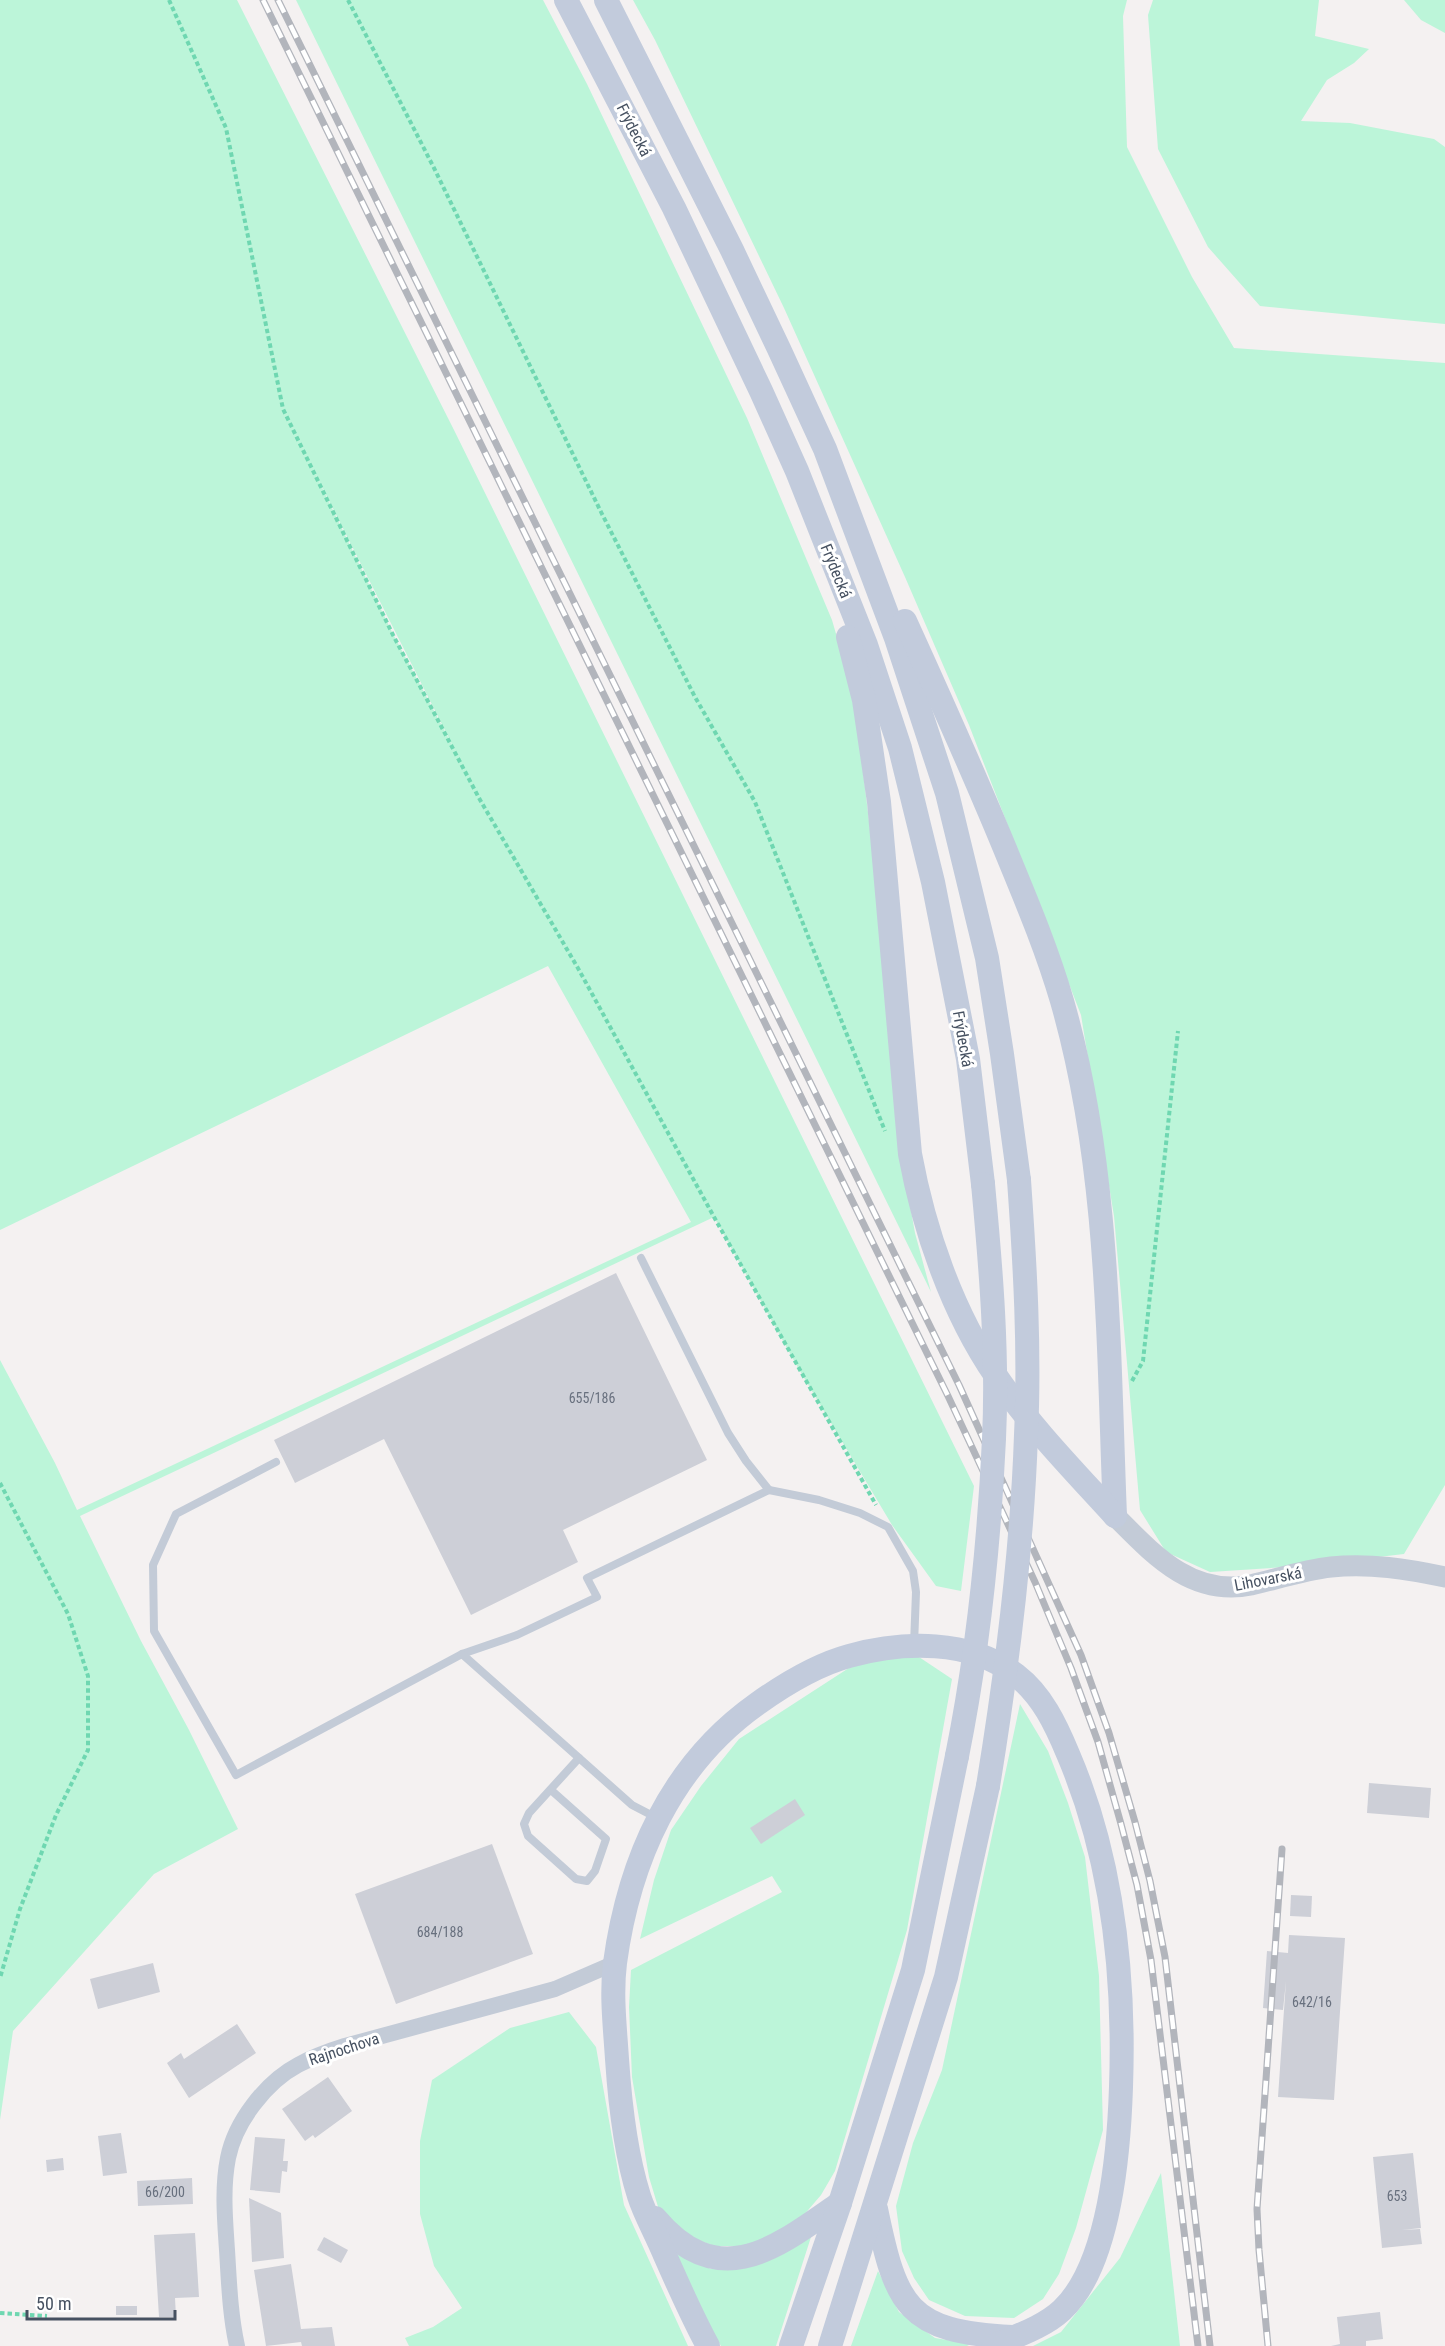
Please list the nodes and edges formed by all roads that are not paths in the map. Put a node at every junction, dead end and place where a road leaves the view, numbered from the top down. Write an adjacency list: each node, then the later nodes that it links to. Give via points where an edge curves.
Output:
1 (566, 0): 4 (main road, Frýdecká, via 674,208)
2 (606, 0): 3 (main road, Frýdecká, via 732,250)
3 (825, 449): 8 (main road, via 970,762 1037,927 1062,1001 1081,1081 1096,1177 1106,1277); 18 (main road, Frýdecká, bridge, via 896,638 947,793 987,958 1019,1180 1027,1311 1026,1436 1012,1625 988,1786 946,1977)
4 (797, 471): 8 (main road, via 864,700 879,802 912,1166 947,1280 996,1376 1054,1449); 17 (main road, Frýdecká, bridge, via 866,645 900,748 933,882 966,1048 983,1184 993,1316 994,1439 972,1672 913,1970)
5 (641, 1258): 7 (lane, via 728,1433)
6 (276, 1462): 11 (lane, via 176,1514 153,1565 154,1631 236,1775)
7 (769, 1490): 10 (lane, via 819,1500 888,1527 913,1571); 11 (lane, via 587,1578 597,1597 517,1635)
8 (1115, 1516): 9 (street, Lihovarská, via 1168,1566 1208,1584 1237,1587 1329,1567 1358,1565)
9 (1445, 1576)
10 (914, 1645): 14 (main road, via 834,1660 767,1697 705,1750 686,1771); 19 (main road, via 951,1649 991,1660 1019,1677 1040,1700 1055,1724 1082,1788 1106,1872 1114,1920 1122,2070 1119,2132 1105,2222 1093,2258 1069,2303 1056,2315)
11 (462, 1654): 12 (lane)
12 (579, 1758): 13 (lane); 14 (lane, via 632,1805)
13 (551, 1790): 13 (lane, via 606,1839 595,1871 587,1881 576,1879 526,1832 526,1817)
14 (657, 1818): 15 (main road, via 634,1876)
15 (615, 1964): 16 (main road, via 620,2097); 20 (street, Rajnochova, via 555,1989 328,2052 296,2066 268,2088 236,2133 226,2169 224,2195 232,2323)
16 (640, 2199): 17 (main road, via 684,2246 729,2259 753,2255 779,2243); 21 (main road)
17 (840, 2203): 22 (main road, Frýdecká)
18 (875, 2206): 19 (main road, via 890,2269 912,2308 947,2329); 23 (main road, Frýdecká)
19 (1004, 2342)
20 (237, 2346)
21 (708, 2346)
22 (791, 2346)
23 (831, 2346)

